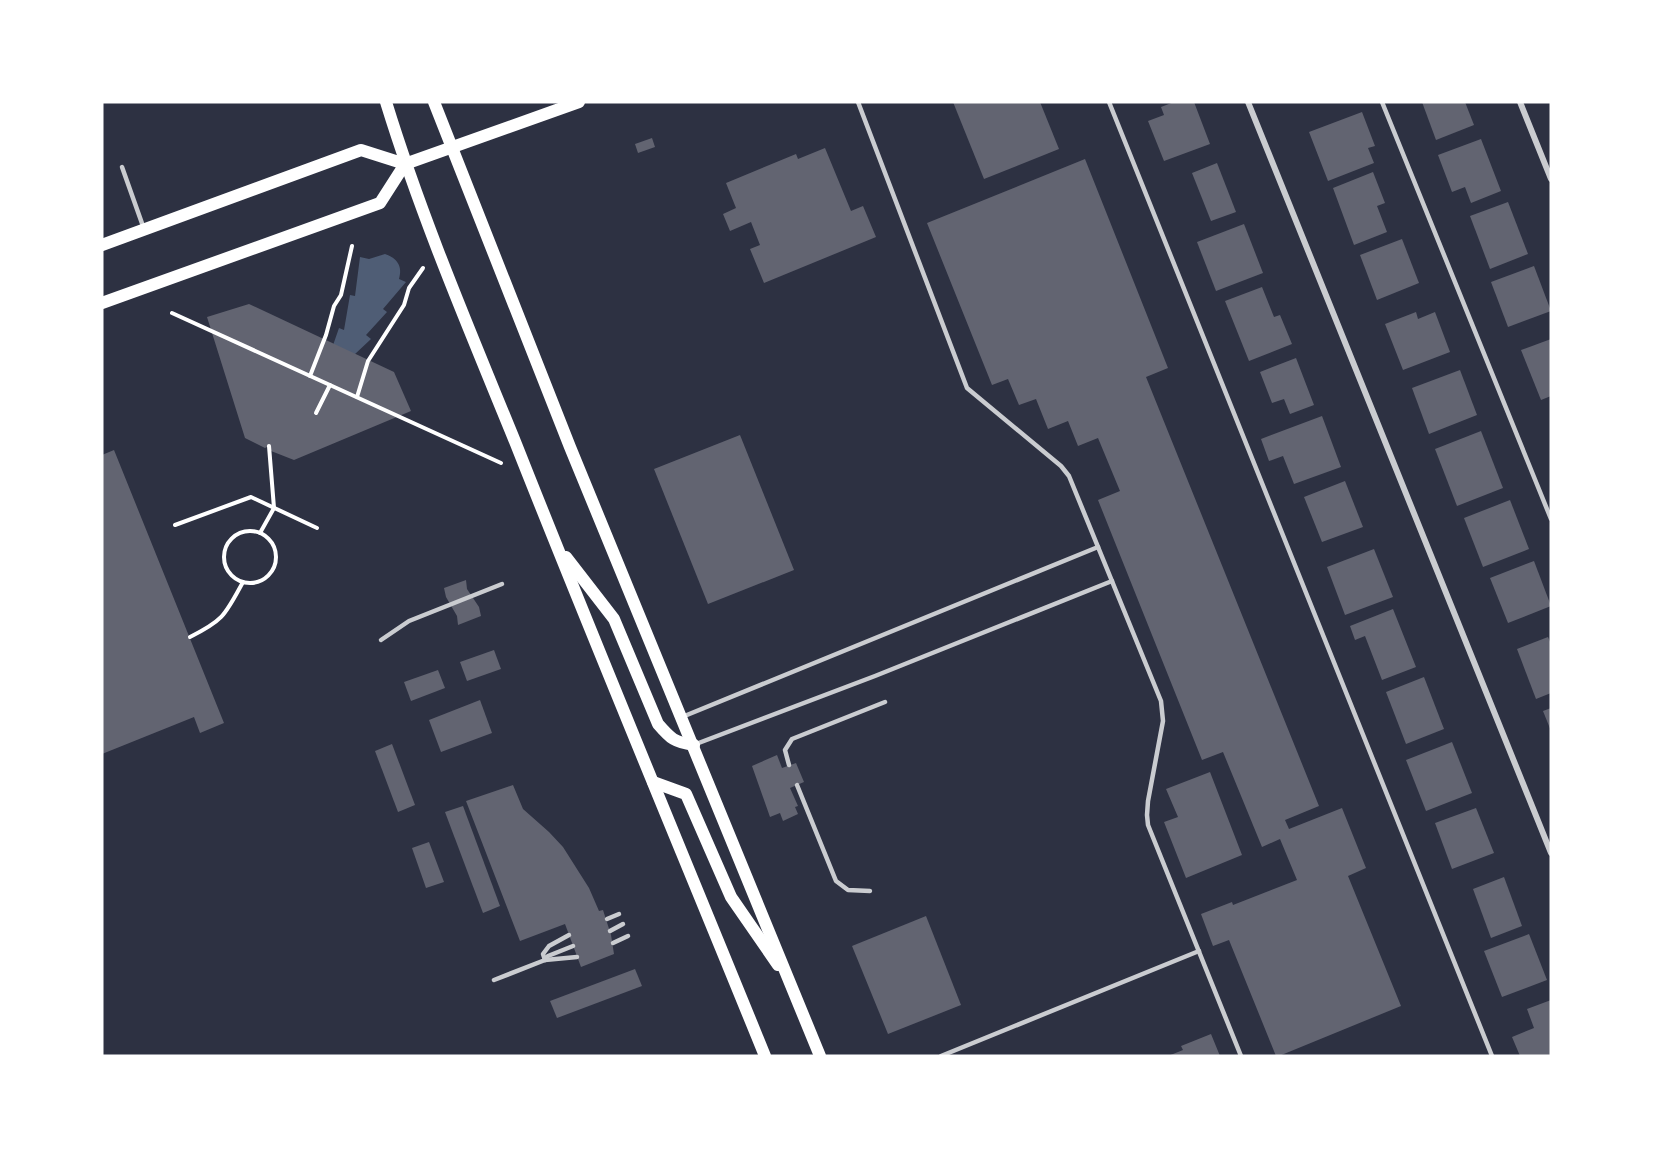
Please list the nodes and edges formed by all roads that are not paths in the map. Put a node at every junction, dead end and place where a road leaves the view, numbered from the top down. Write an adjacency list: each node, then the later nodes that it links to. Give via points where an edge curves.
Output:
1 (386, 102): 10 (main road)
2 (434, 102): 9 (main road)
3 (579, 102): 9 (main road)
4 (858, 102): 18 (lane, via 967,388 1065,470)
5 (1109, 102): 47 (lane)
6 (1248, 102): 28 (street)
7 (1382, 102): 16 (lane)
8 (1520, 102): 12 (street)
9 (451, 148): 10 (main road); 23 (main road)
10 (405, 164): 13 (main road, via 361,150); 15 (main road, via 380,203); 17 (main road)
11 (122, 167): 13 (lane)
12 (1551, 179)
13 (144, 230): 14 (main road)
14 (102, 245)
15 (102, 303)
16 (1551, 519)
17 (556, 544): 24 (main road, via 614,619 658,724 677,742); 26 (main road)
18 (1098, 548): 19 (lane); 23 (lane)
19 (1112, 580): 24 (lane); 38 (lane, via 1164,711 1148,801 1148,825)
20 (502, 584): 21 (lane, via 409,621)
21 (381, 639)
22 (885, 702): 25 (lane, via 792,739 785,750)
23 (682, 717): 24 (main road)
24 (693, 745): 42 (main road)
25 (789, 765)
26 (653, 782): 42 (main road, via 686,794 731,897); 43 (main road)
27 (797, 785): 29 (lane, via 836,881 848,890)
28 (1551, 854)
29 (870, 891)
30 (620, 914): 31 (lane)
31 (607, 919)
32 (623, 924): 33 (lane)
33 (610, 931)
34 (569, 935): 40 (lane, via 549,946 543,954)
35 (628, 936): 36 (lane)
36 (613, 943)
37 (573, 946): 40 (lane)
38 (1199, 951): 45 (lane); 46 (lane)
39 (577, 957): 40 (lane)
40 (545, 960): 41 (lane)
41 (494, 980)
42 (791, 984): 44 (main road)
43 (765, 1056)
44 (820, 1056)
45 (941, 1056)
46 (1241, 1056)
47 (1492, 1056)

